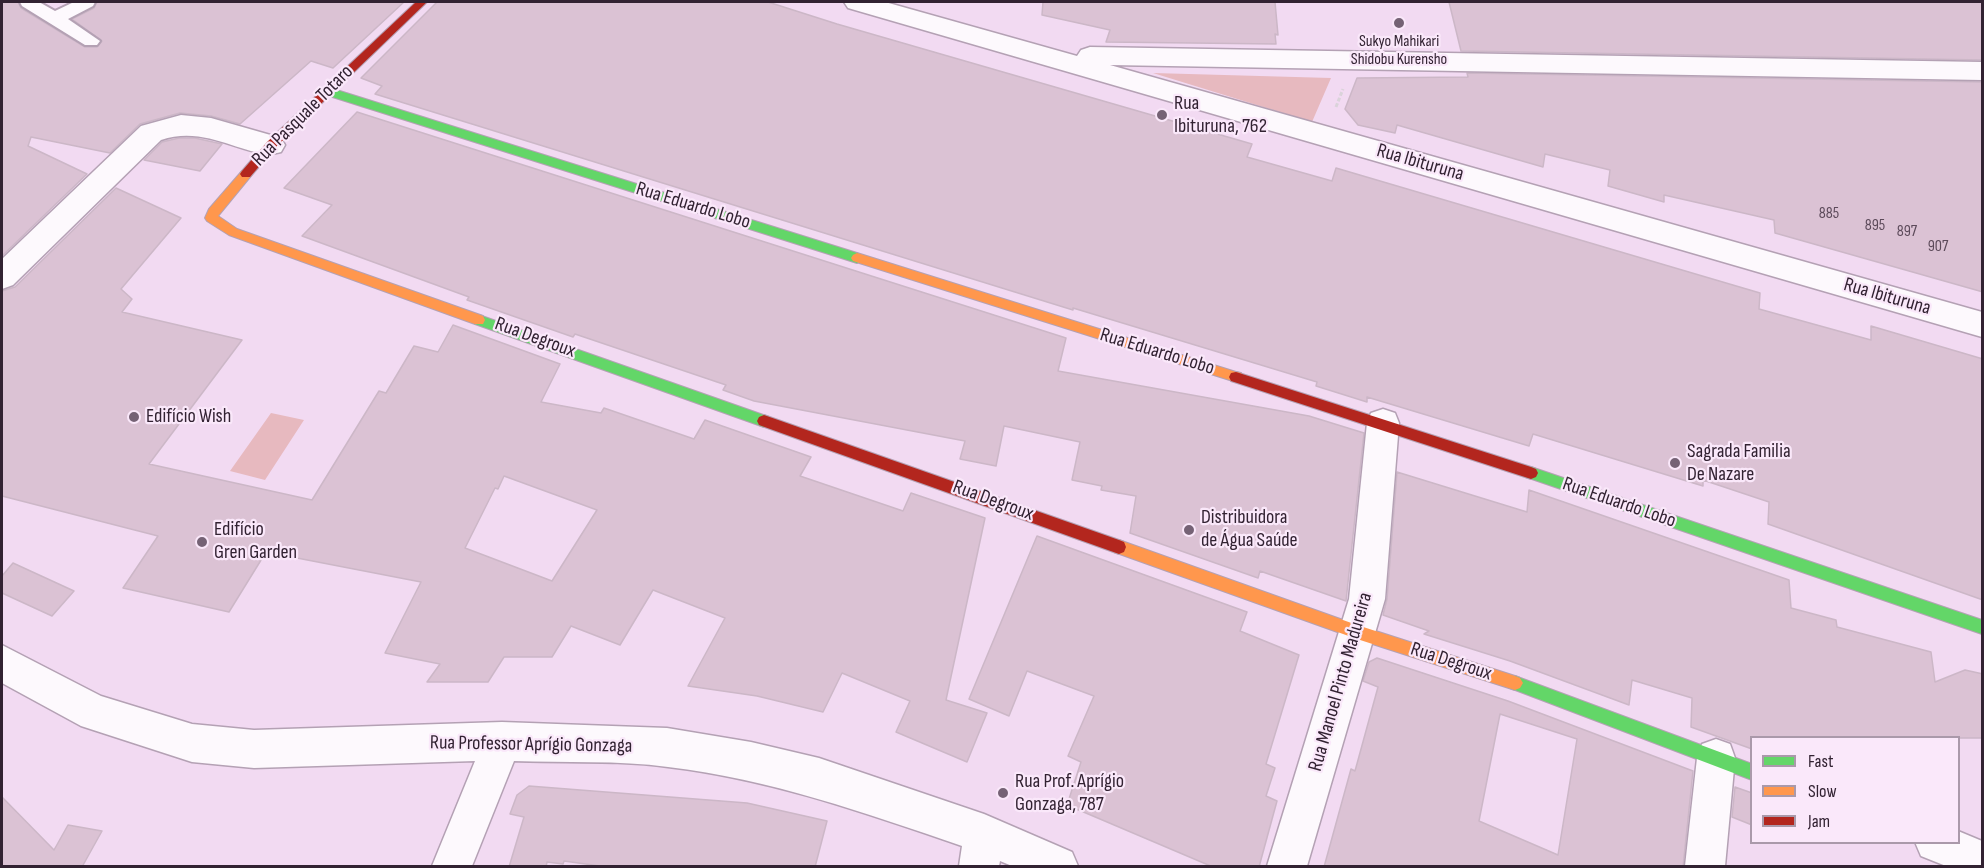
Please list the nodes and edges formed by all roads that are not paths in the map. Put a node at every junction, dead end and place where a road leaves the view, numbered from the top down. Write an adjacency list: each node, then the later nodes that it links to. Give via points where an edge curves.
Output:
1 (28, 2): 5 (lane)
2 (87, 2): 5 (lane)
3 (422, 2): 9 (street, Rua Pasquale Totaro)
4 (857, 2): 7 (street, Rua Ibituruna)
5 (54, 19): 6 (lane)
6 (91, 41)
7 (1042, 56): 8 (street); 13 (street, Rua Ibituruna)
8 (1983, 71)
9 (327, 91): 10 (street, Rua Pasquale Totaro); 14 (street, Rua Eduardo Lobo)
10 (271, 145): 11 (street, Rua Pasquale Totaro, via 213,212 214,222); 12 (street, via 196,123 168,126 151,133)
11 (234, 231): 16 (street, Rua Degroux)
12 (2, 277)
13 (1983, 325)
14 (1383, 423): 15 (street, Rua Eduardo Lobo); 16 (street, Rua Manoel Pinto Madureira, via 1371,581)
15 (1983, 627)
16 (1357, 632): 19 (street, Rua Degroux, via 1509,681); 26 (street, Rua Manoel Pinto Madureira)
17 (2, 663): 18 (street, Rua Professor Aprígio Gonzaga, via 94,713 192,743 254,749)
18 (502, 741): 22 (street, Rua Professor Aprígio Gonzaga, via 668,747 751,761 819,778); 24 (street)
19 (1716, 758): 20 (street, Rua Degroux); 27 (street)
20 (1750, 771)
21 (1938, 844): 23 (street)
22 (982, 850): 25 (street, Rua Professor Aprígio Gonzaga)
23 (1983, 861)
24 (452, 867)
25 (1058, 867)
26 (1287, 867)
27 (1705, 867)

